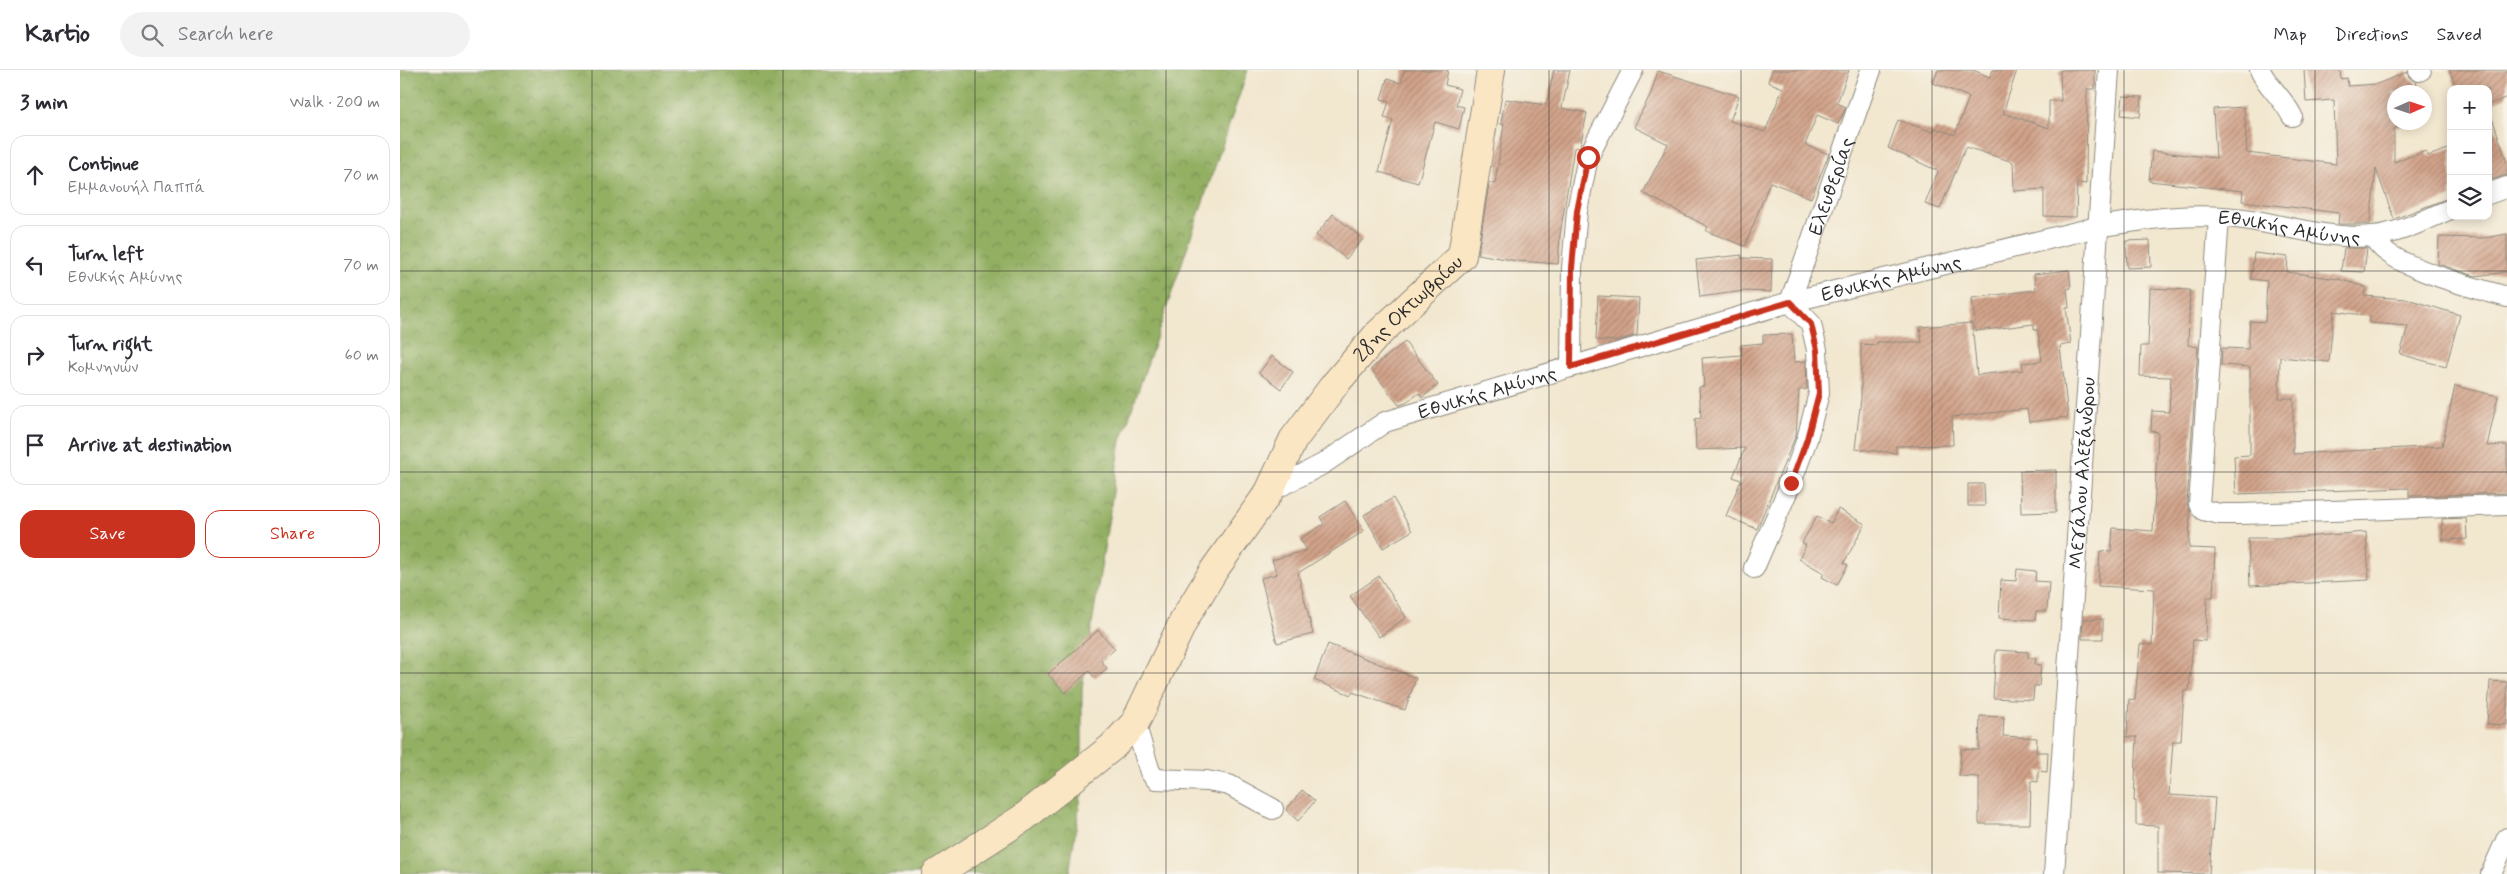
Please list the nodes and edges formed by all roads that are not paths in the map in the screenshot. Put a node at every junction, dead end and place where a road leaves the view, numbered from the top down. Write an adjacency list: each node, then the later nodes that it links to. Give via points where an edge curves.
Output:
1 (1491, 70): 16 (street, 28ης Οκτωβρίου, via 1462,256 1377,335 1335,384 1293,440)
2 (1633, 70): 15 (street, via 1588,157 1577,211)
3 (1871, 70): 14 (street, Ελευθερίας)
4 (2109, 70): 11 (street, Μεγάλου Αλεξάνδρου)
5 (2260, 70): 6 (street)
6 (2292, 116)
7 (2507, 187): 8 (street)
8 (2492, 193)
9 (2447, 210): 12 (street, Εθνικής Αμύνης)
10 (2219, 216): 11 (street, Εθνικής Αμύνης, via 2138,220); 12 (street, Εθνικής Αμύνης, via 2334,234); 17 (street, via 2200,492 2203,510 2242,514)
11 (2097, 227): 14 (street, Εθνικής Αμύνης); 23 (street, Μεγάλου Αλεξάνδρου)
12 (2374, 236): 13 (street, via 2384,252 2410,265)
13 (2507, 297)
14 (1790, 302): 15 (street, Εθνικής Αμύνης); 18 (street, via 1811,324 1817,350 1819,393 1794,474)
15 (1571, 367): 16 (street, Εθνικής Αμύνης, via 1385,422 1323,464)
16 (1269, 492): 19 (street, 28ης Οκτωβρίου, via 1185,618)
17 (2507, 505)
18 (1754, 568)
19 (1135, 723): 20 (street, via 1150,772 1156,779 1230,785); 22 (street, 28ης Οκτωβρίου, via 1112,747 1023,818)
20 (1274, 809)
21 (2507, 838): 24 (street)
22 (936, 874)
23 (2054, 874)
24 (2491, 874)

